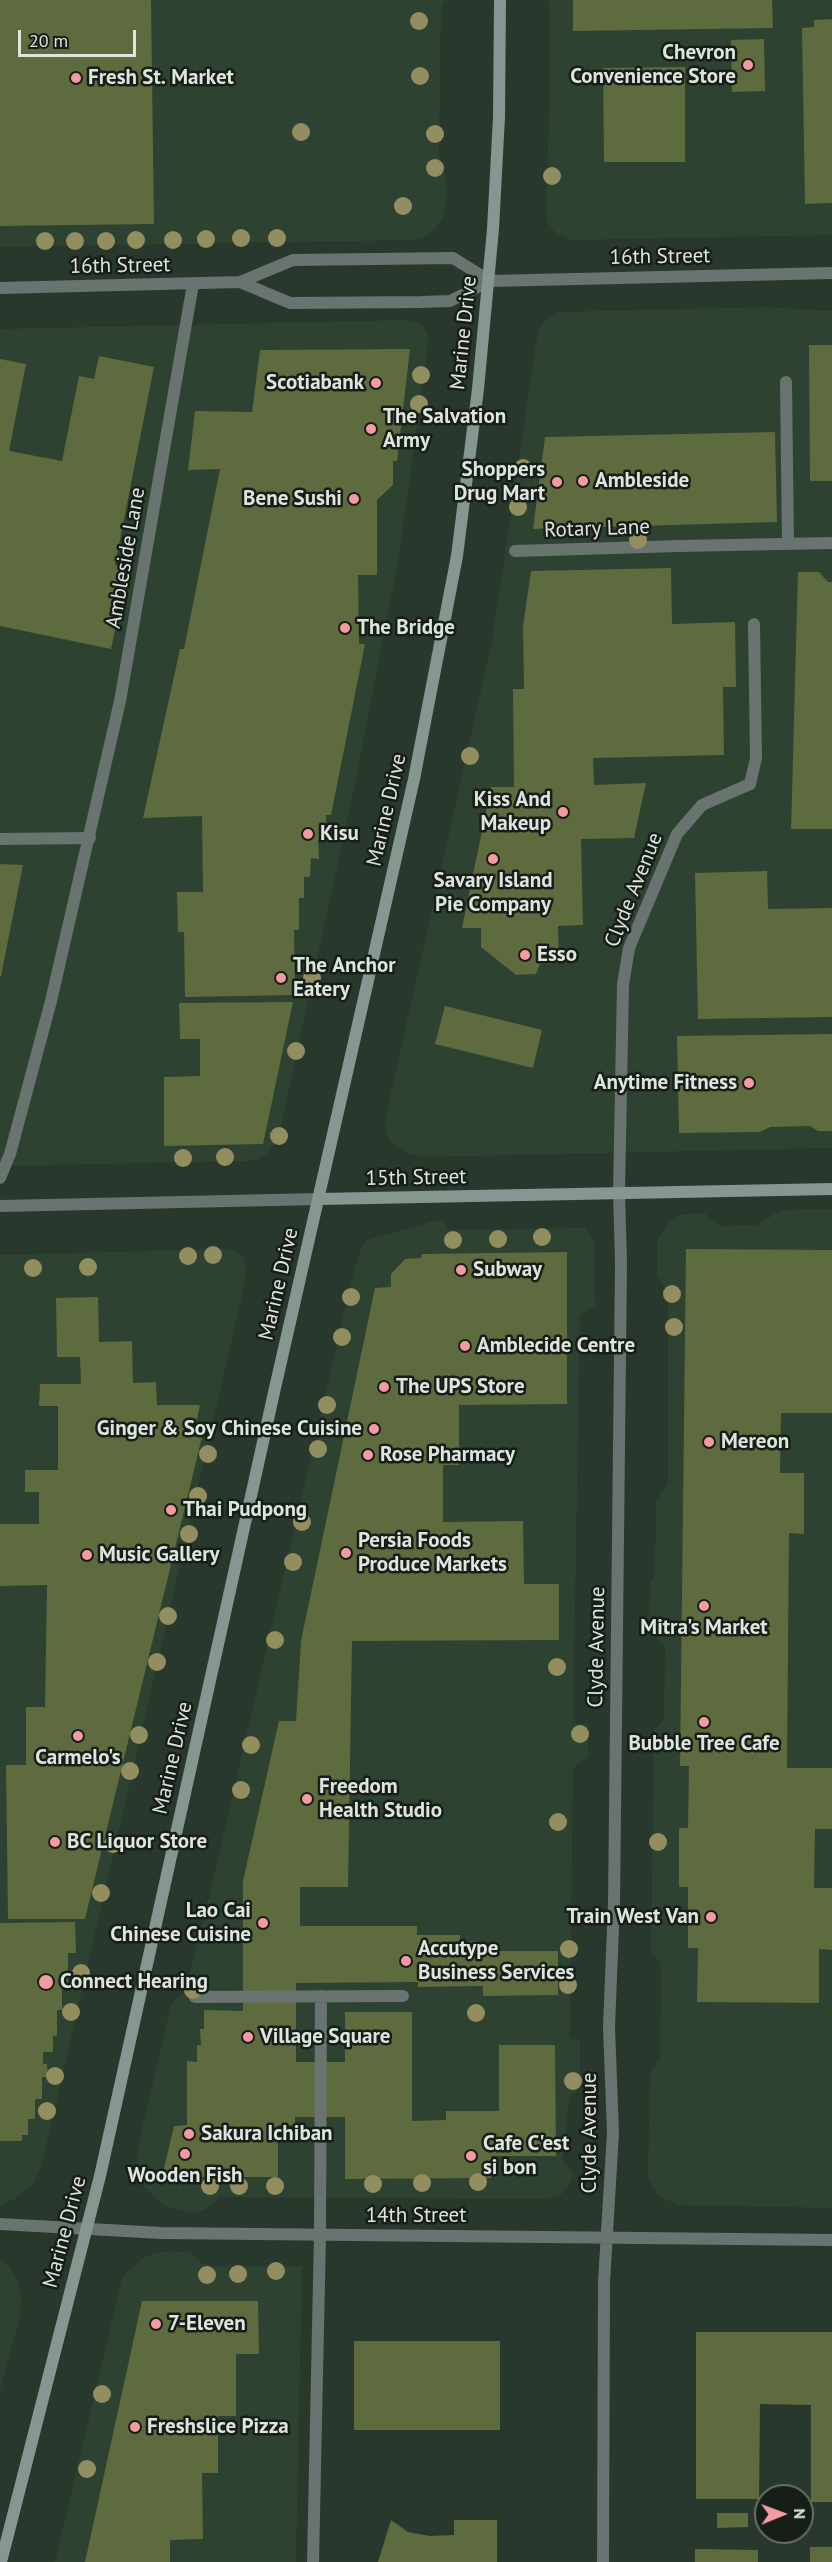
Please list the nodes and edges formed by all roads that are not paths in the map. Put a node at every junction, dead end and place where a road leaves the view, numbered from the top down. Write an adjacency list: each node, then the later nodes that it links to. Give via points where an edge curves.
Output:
1 (500, 0): 3 (main road, Marine Drive, via 499,117)
2 (832, 273): 3 (street, 16th Street)
3 (490, 281): 4 (street, 16th Street, via 450,301 302,303 291,303); 4 (street, 16th Street, via 453,258 293,261); 17 (main road, Marine Drive, via 457,556 414,779)
4 (240, 282): 5 (street, 16th Street)
5 (193, 284): 6 (street, 16th Street); 12 (street, Ambleside Lane, via 122,690)
6 (0, 288)
7 (786, 382): 9 (street)
8 (832, 543): 9 (street, Rotary Lane)
9 (788, 544): 10 (street, Rotary Lane)
10 (515, 550)
11 (754, 624): 16 (street, Clyde Avenue, via 756,758 750,784 702,805 676,834 629,948 623,985)
12 (90, 838): 13 (street); 14 (street, Ambleside Lane, via 51,1001)
13 (0, 839)
14 (0, 1178)
15 (832, 1189): 16 (main road, 15th Street)
16 (619, 1192): 17 (main road, 15th Street); 25 (street, Clyde Avenue, via 615,1785 609,2027 613,2133)
17 (319, 1199): 18 (street, 15th Street); 23 (main road, Marine Drive)
18 (0, 1206)
19 (321, 1996): 20 (street); 21 (street); 24 (street)
20 (403, 1996)
21 (195, 1997)
22 (0, 2224): 23 (street, 14th Street)
23 (85, 2231): 24 (street, 14th Street); 27 (main road, Marine Drive)
24 (320, 2235): 25 (street, 14th Street); 28 (street)
25 (607, 2237): 26 (street, 14th Street); 29 (street, Clyde Avenue)
26 (832, 2240)
27 (1, 2562)
28 (313, 2562)
29 (603, 2562)

